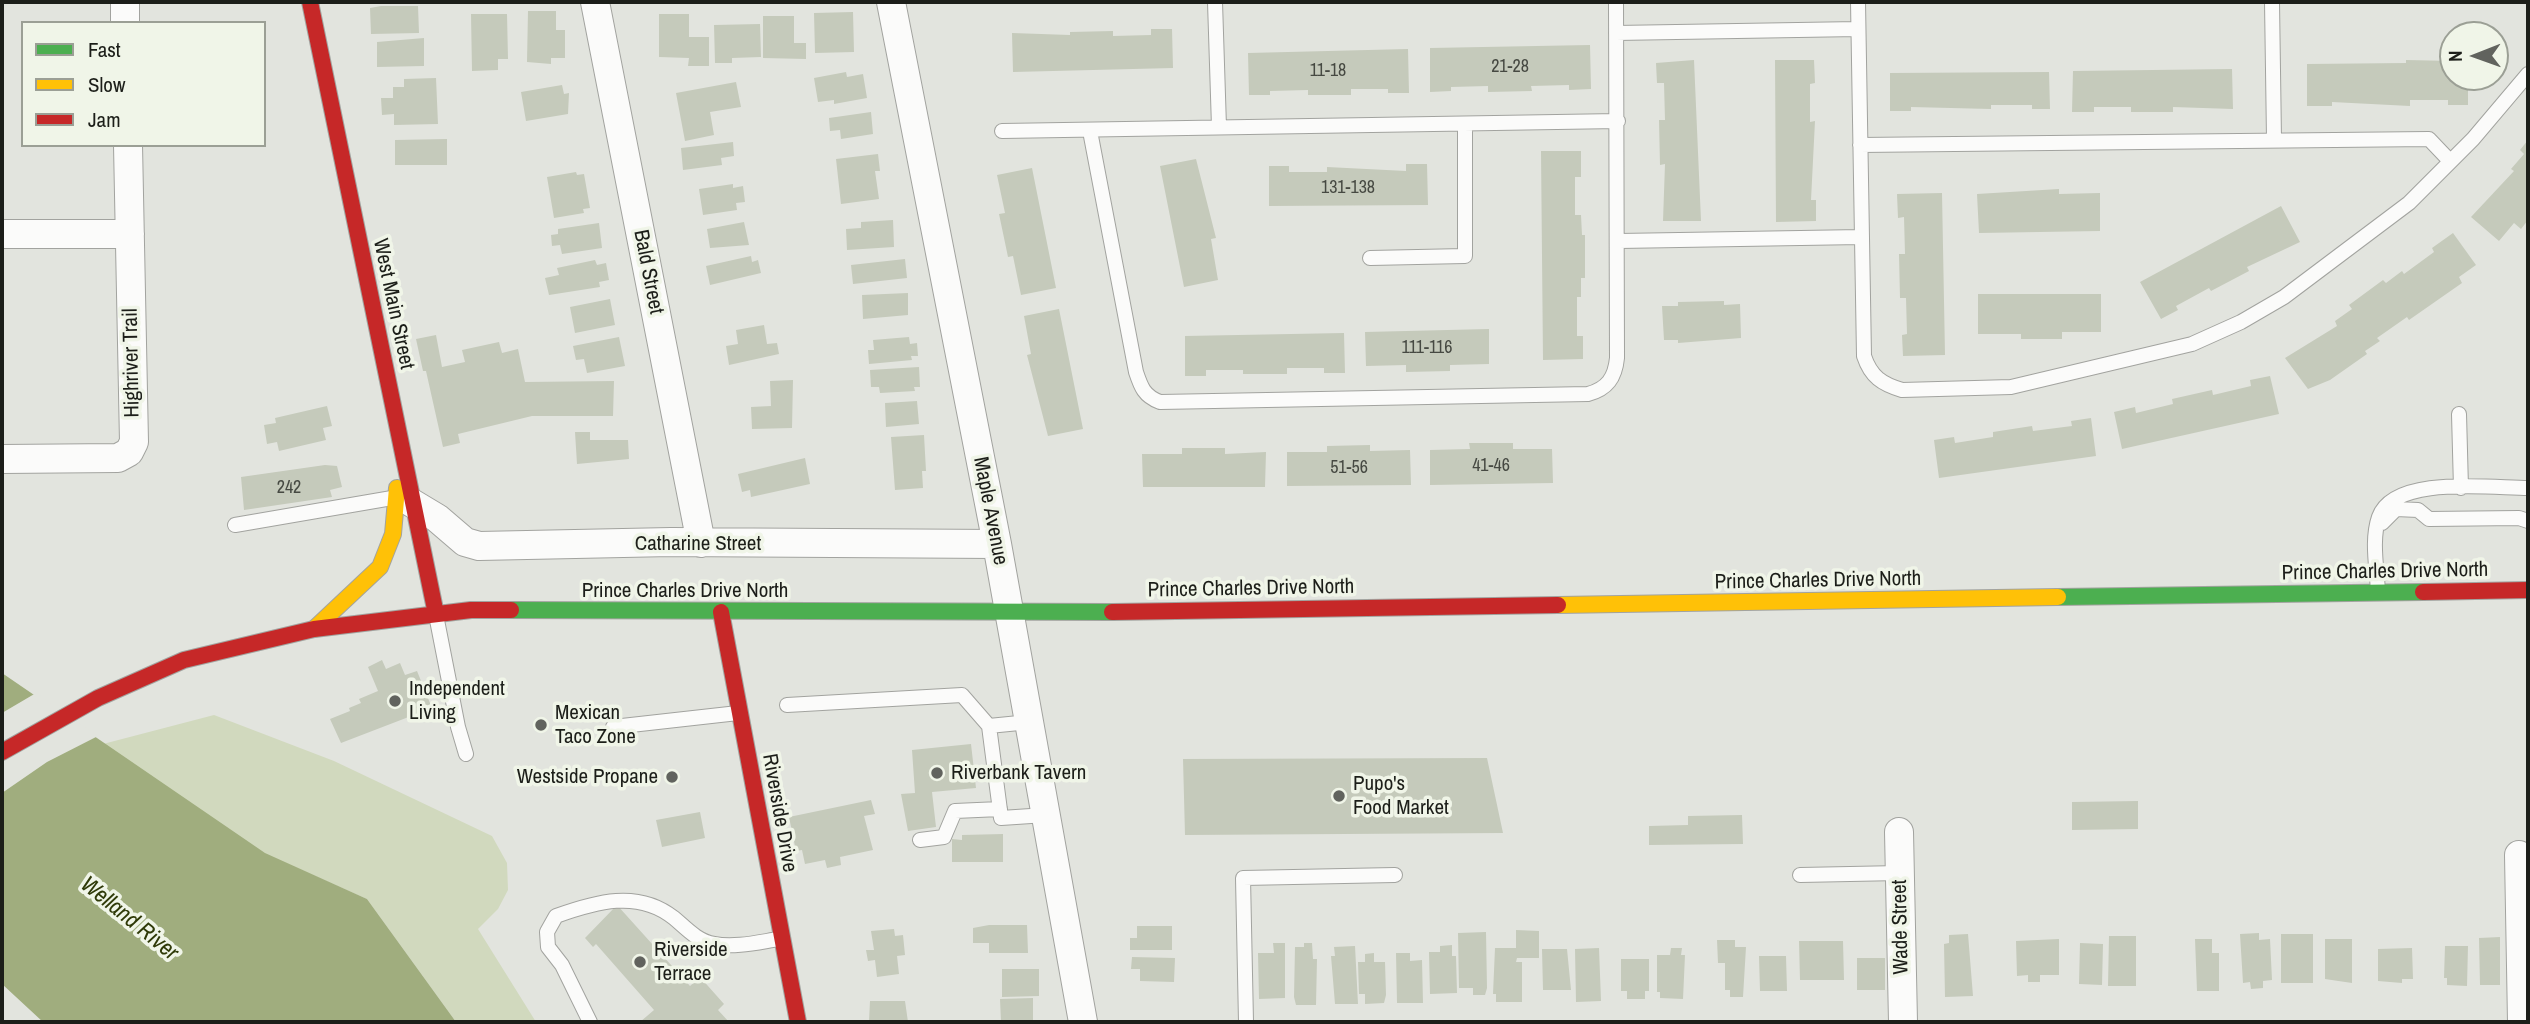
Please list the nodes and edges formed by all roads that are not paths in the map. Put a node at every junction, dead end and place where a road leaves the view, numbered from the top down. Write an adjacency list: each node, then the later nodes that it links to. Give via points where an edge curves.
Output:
1 (125, 2): 9 (street)
2 (310, 2): 31 (main road, West Main Street, via 404,461)
3 (595, 2): 35 (street, Bald Street)
4 (891, 2): 36 (street, Maple Avenue)
5 (1215, 2): 15 (lane)
6 (1616, 2): 11 (lane)
7 (1858, 2): 10 (lane)
8 (2272, 2): 18 (lane)
9 (125, 21)
10 (1858, 29): 11 (lane); 19 (lane)
11 (1616, 33): 13 (lane)
12 (2528, 74): 21 (lane)
13 (1618, 121): 14 (lane); 25 (lane)
14 (1465, 124): 15 (lane); 26 (lane, via 1465,256)
15 (1219, 127): 17 (lane)
16 (1002, 131): 17 (lane)
17 (1090, 131): 25 (lane, via 1136,372 1143,392 1160,402 1578,395 1597,391 1616,370)
18 (2274, 139): 19 (lane); 21 (lane, via 2429,139)
19 (1860, 145): 24 (lane)
20 (128, 147): 23 (street, Highriver Trail)
21 (2449, 160): 24 (lane, via 2409,203 2284,297 2241,322 2181,347 2011,387 1902,390 1885,385 1869,371 1864,356)
22 (2, 234): 23 (street)
23 (130, 234): 28 (street, Highriver Trail, via 134,442 129,452 118,458)
24 (1861, 237): 25 (lane)
25 (1619, 241)
26 (1370, 258)
27 (2459, 414): 29 (lane)
28 (2, 459)
29 (2461, 488): 30 (lane); 34 (lane, via 2419,490 2395,497 2384,507)
30 (2528, 488)
31 (406, 497): 33 (lane); 35 (street, Catharine Street, via 472,545); 40 (main road, West Main Street); 42 (main road, via 380,567)
32 (2525, 518): 34 (lane, via 2429,519 2418,510 2396,509)
33 (235, 524)
34 (2375, 536): 38 (lane)
35 (701, 543): 36 (street, Catharine Street)
36 (997, 544): 41 (street, Maple Avenue)
37 (2528, 590): 38 (main road, Prince Charles Drive North)
38 (2378, 594): 41 (main road, Prince Charles Drive North)
39 (721, 612): 40 (main road, Prince Charles Drive North, via 471,610); 41 (main road, Prince Charles Drive North); 44 (main road, Riverside Drive)
40 (436, 614): 42 (main road, Prince Charles Drive North); 49 (lane)
41 (1009, 614): 45 (street, Maple Avenue)
42 (314, 629): 48 (main road, Prince Charles Drive North, via 184,660 98,698)
43 (787, 705): 46 (lane, via 962,695)
44 (740, 713): 47 (lane); 58 (main road, Riverside Drive)
45 (1029, 722): 46 (lane); 51 (street, Maple Avenue)
46 (989, 726): 50 (lane)
47 (613, 727)
48 (2, 752)
49 (466, 754)
50 (1000, 809): 51 (lane, via 1002,818); 53 (lane, via 955,811 944,837)
51 (1046, 815): 61 (street, Maple Avenue)
52 (1899, 832): 55 (street, Wade Street)
53 (920, 840)
54 (2524, 855): 64 (street)
55 (1900, 873): 57 (lane); 63 (street, Wade Street)
56 (1395, 875): 62 (lane, via 1243,878)
57 (1800, 875)
58 (781, 939): 59 (lane, via 713,944 690,933 658,906 631,899 590,904 556,916 547,932 548,947); 60 (main road, Riverside Drive)
59 (590, 1022)
60 (798, 1022)
61 (1083, 1022)
62 (1245, 1022)
63 (1903, 1022)
64 (2522, 1022)

